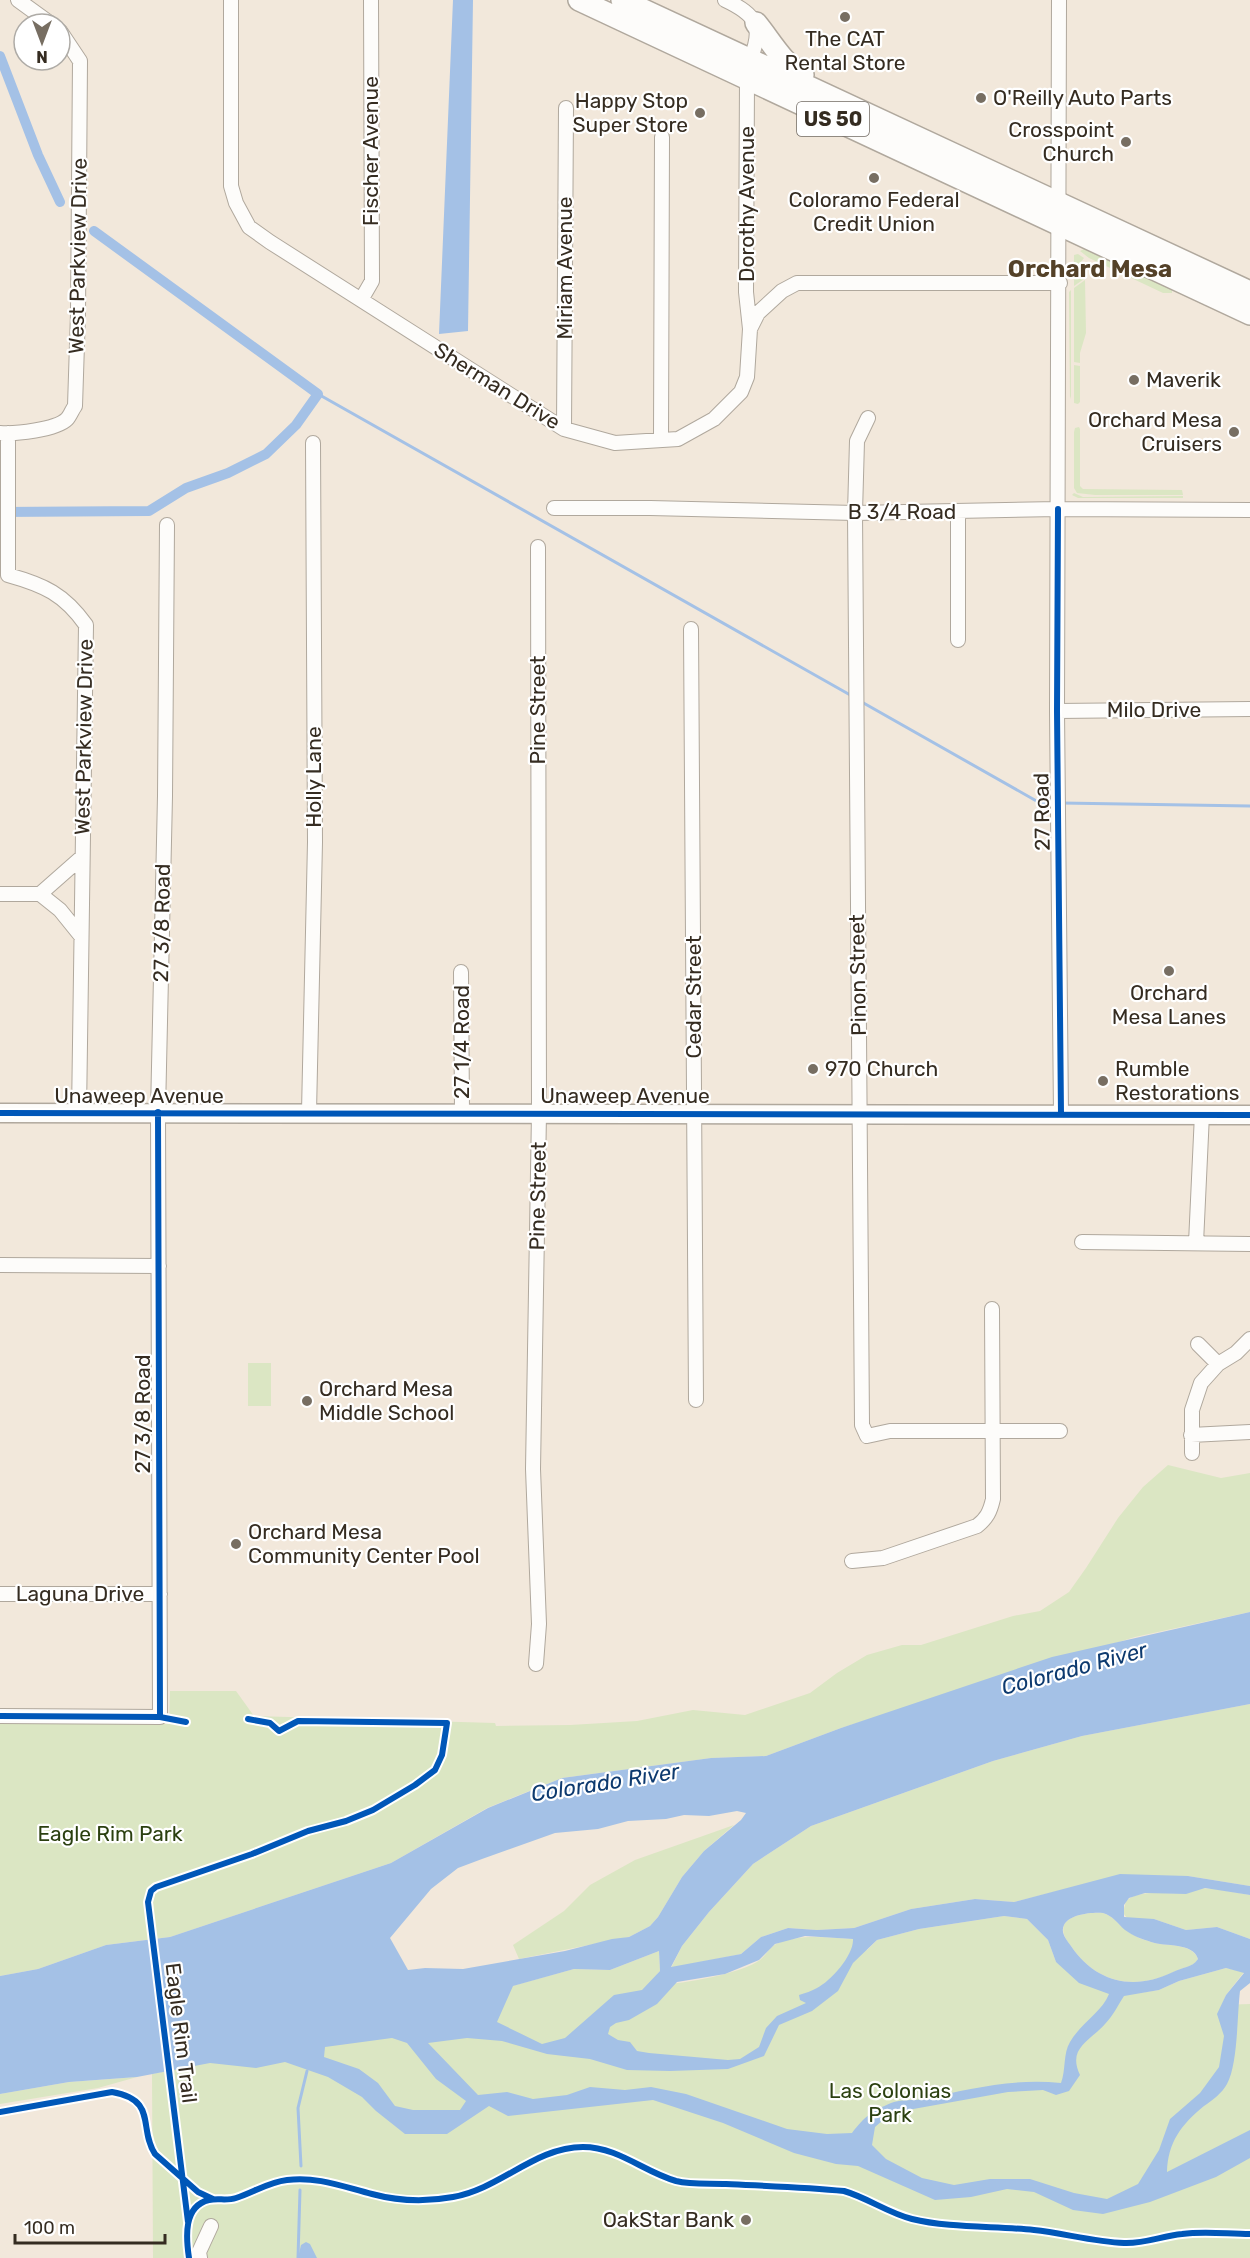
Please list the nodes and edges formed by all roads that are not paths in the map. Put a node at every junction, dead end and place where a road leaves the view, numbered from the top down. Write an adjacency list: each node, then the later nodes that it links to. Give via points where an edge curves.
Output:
1 (18, 0): 8 (street)
2 (231, 0): 19 (street, Sherman Drive, via 231,186 236,203 249,227)
3 (371, 0): 19 (street, Fischer Avenue, via 372,280)
4 (579, 0): 11 (highway, US 50, via 678,47)
5 (725, 0): 9 (street)
6 (1059, 0): 15 (street, 27 Road)
7 (626, 1): 11 (highway, US 50)
8 (34, 12)
9 (756, 22): 11 (street, Dorothy Avenue, via 757,43); 13 (highway, via 784,61 797,72)
10 (72, 49): 24 (street, West Parkview Drive, via 80,61 75,406 67,419 53,426)
11 (749, 69): 13 (highway, US 50, via 813,89); 16 (highway, US 50); 21 (street, Dorothy Avenue, via 746,292)
12 (566, 108): 23 (street, Miriam Avenue)
13 (881, 121): 15 (highway, US 50)
14 (662, 137): 25 (street)
15 (1059, 204): 16 (street, 27 Road); 18 (highway, US 50)
16 (1059, 225): 17 (street, 27 Road); 20 (highway, US 50)
17 (1060, 283): 21 (street, via 797,283 769,302); 28 (street, 27 Road)
18 (1250, 292)
19 (361, 300): 23 (street, Sherman Drive)
20 (1250, 314)
21 (750, 329): 25 (street, Sherman Drive, via 747,376 741,392 714,419 678,439)
22 (868, 418): 31 (street, Pinon Street, via 857,441)
23 (564, 429): 25 (street, Sherman Drive, via 615,443)
24 (4, 433): 34 (street, West Parkview Drive)
25 (660, 440)
26 (313, 443): 45 (street, Holly Lane, via 315,842)
27 (554, 508): 31 (street, B 3/4 Road)
28 (1058, 509): 29 (street, B 3/4 Road); 30 (street, B 3/4 Road); 38 (street, 27 Road)
29 (1250, 510)
30 (958, 512): 31 (street, B 3/4 Road); 36 (street)
31 (855, 513): 51 (street, Pinon Street)
32 (167, 525): 44 (street, 27 3/8 Road)
33 (538, 547): 49 (street, Pine Street)
34 (4, 577): 39 (street, West Parkview Drive, via 36,583 59,594 86,625)
35 (691, 629): 50 (street, Cedar Street)
36 (958, 640)
37 (1250, 709): 38 (street, Milo Drive)
38 (1057, 711): 52 (street, 27 Road)
39 (82, 857): 41 (street); 42 (street, West Parkview Drive)
40 (0, 894): 41 (street)
41 (40, 894): 42 (street, via 60,910)
42 (81, 936): 48 (street, West Parkview Drive)
43 (461, 972): 46 (street, 27 1/4 Road)
44 (158, 1112): 45 (main road, Unaweep Avenue); 48 (main road, Unaweep Avenue); 59 (street, 27 3/8 Road)
45 (309, 1112): 46 (main road, Unaweep Avenue)
46 (462, 1112): 49 (main road, Unaweep Avenue)
47 (0, 1113): 48 (main road, Unaweep Avenue)
48 (79, 1113)
49 (539, 1113): 50 (main road, Unaweep Avenue); 73 (street, Pine Street, via 533,1469 539,1623)
50 (695, 1113): 51 (main road, Unaweep Avenue); 64 (street, Cedar Street)
51 (861, 1113): 52 (main road, Unaweep Avenue); 65 (street, Pinon Street, via 862,1425 867,1436 890,1431)
52 (1061, 1114): 53 (main road, Unaweep Avenue)
53 (1202, 1114): 54 (main road, Unaweep Avenue); 56 (street)
54 (1250, 1115)
55 (1082, 1242): 56 (street)
56 (1196, 1243): 57 (street)
57 (1250, 1244)
58 (0, 1265): 59 (street)
59 (159, 1266): 72 (street, 27 3/8 Road)
60 (992, 1310): 65 (street)
61 (1250, 1339): 63 (street)
62 (1198, 1344): 63 (street)
63 (1218, 1364): 68 (street, via 1201,1383 1192,1410)
64 (696, 1401)
65 (992, 1430): 66 (street); 70 (street, via 993,1499 986,1519 977,1526 882,1558)
66 (1060, 1431)
67 (1250, 1432): 68 (street)
68 (1191, 1435): 69 (street)
69 (1192, 1453)
70 (852, 1561)
71 (0, 1594): 72 (street, Laguna Drive)
72 (160, 1594): 74 (street, 27 3/8 Road, via 160,1716)
73 (536, 1664)
74 (0, 1716)
75 (211, 2226): 76 (street)
76 (200, 2258)

